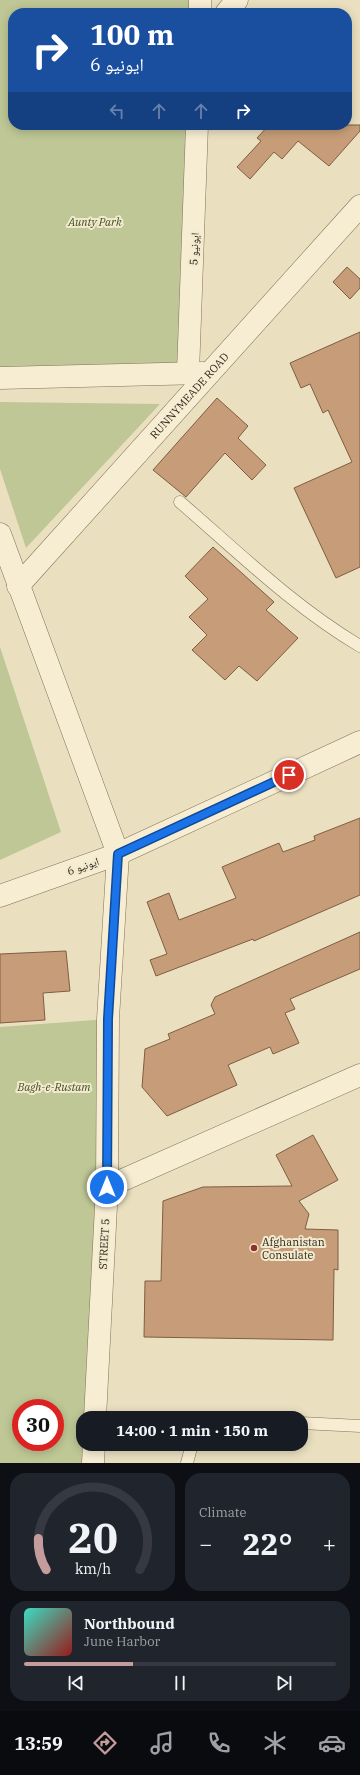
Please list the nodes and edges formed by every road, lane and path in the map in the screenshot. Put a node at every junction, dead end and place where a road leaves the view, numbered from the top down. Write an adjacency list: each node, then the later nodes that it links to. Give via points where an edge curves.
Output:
1 (237, 0): 2 (street)
2 (230, 8)
3 (197, 130): 5 (street, ایونیو 5)
4 (360, 206): 6 (street, RUNNYMEADE ROAD)
5 (188, 373): 6 (street); 7 (street)
6 (210, 373): 10 (street, RUNNYMEADE ROAD)
7 (0, 378)
8 (180, 502): 11 (lane, via 292,599 333,630)
9 (0, 534): 10 (street)
10 (18, 586): 13 (street)
11 (360, 646)
12 (360, 742): 13 (street, ایونیو 6)
13 (118, 854): 14 (street, ایونیو 6); 16 (street, STREET 5, via 108,1019)
14 (0, 896)
15 (360, 1075): 16 (street)
16 (107, 1187): 17 (street, STREET 5)
17 (95, 1411)
18 (308, 1423): 19 (lane)
19 (360, 1426)
20 (94, 1451): 22 (street)
21 (190, 1451): 23 (lane)
22 (93, 1463)
23 (187, 1463)

